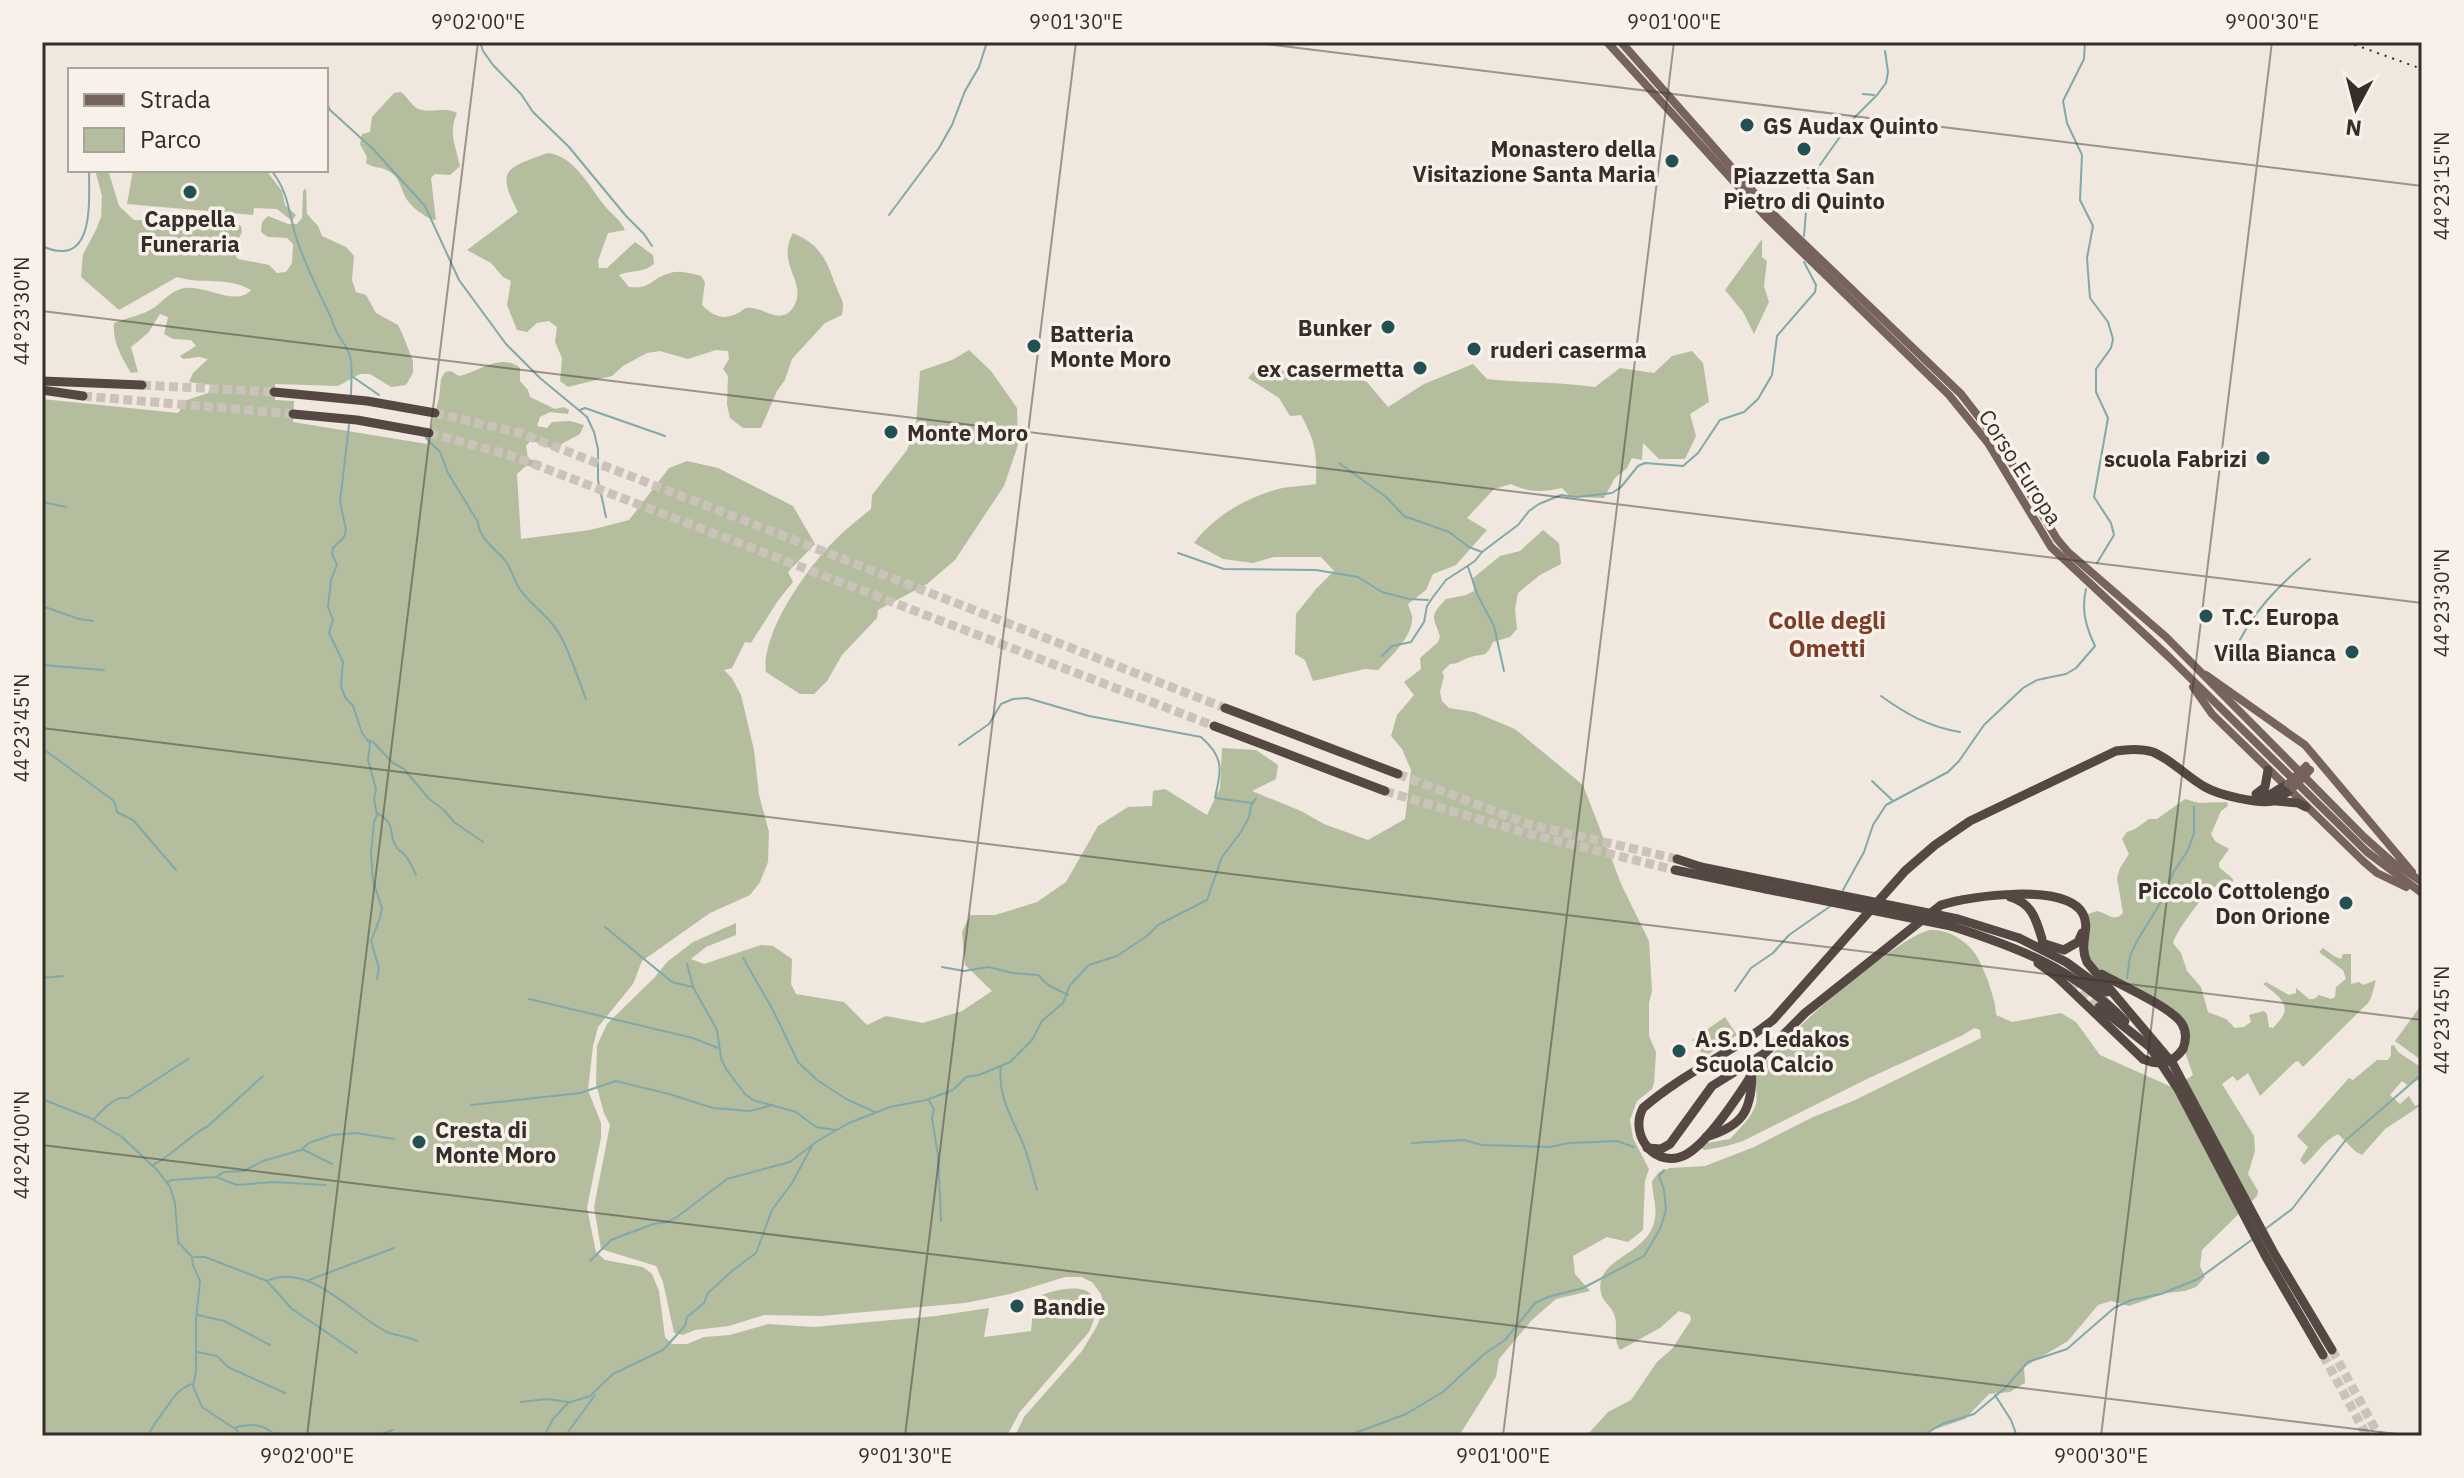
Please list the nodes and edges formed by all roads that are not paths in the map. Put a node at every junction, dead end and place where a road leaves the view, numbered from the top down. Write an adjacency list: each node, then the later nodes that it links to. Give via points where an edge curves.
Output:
1 (1607, 42): 3 (main road, Corso Europa, via 1772,223)
2 (1621, 42): 3 (main road, Corso Europa)
3 (1800, 245): 12 (main road, Corso Europa, via 1949,395 1974,424 2043,536)
4 (42, 381): 5 (highway)
5 (142, 385)
6 (42, 390): 8 (highway)
7 (274, 392): 9 (highway)
8 (83, 396)
9 (435, 413)
10 (293, 414): 11 (highway)
11 (429, 433)
12 (2104, 591): 13 (main road, Corso Europa); 14 (main road, Corso Europa, via 2166,637)
13 (2170, 658): 18 (main road, via 2212,714); 29 (main road, Corso Europa, via 2359,845)
14 (2195, 669): 17 (main road, via 2299,740); 29 (main road, Corso Europa)
15 (1225, 708): 19 (highway)
16 (1214, 726): 21 (highway)
17 (2317, 759): 20 (main road, bridge); 29 (main road)
18 (2268, 770): 20 (main road); 23 (highway, via 2265,787)
19 (1398, 774)
20 (2288, 787): 23 (highway); 24 (highway); 25 (main road)
21 (1385, 791)
22 (2232, 796): 23 (highway); 24 (highway); 42 (highway, via 2203,786 2162,756 2132,748 1970,821 1905,871 1773,1020 1643,1108 1638,1126)
23 (2254, 796)
24 (2273, 801): 25 (highway)
25 (2306, 807): 29 (main road, via 2377,873)
26 (1677, 859): 28 (highway)
27 (1675, 870): 28 (highway)
28 (1700, 872): 32 (highway, bridge, via 1958,919); 34 (highway, bridge, via 1951,926)
29 (2420, 887)
30 (1991, 895): 31 (highway, via 2062,898); 33 (highway, via 2028,906); 39 (highway, via 1941,905 1815,1005)
31 (2084, 915): 32 (highway, via 2083,931 2073,947 2064,950); 35 (highway, via 2083,953)
32 (2019, 938): 36 (highway, via 2066,962)
33 (2042, 939)
34 (2022, 952): 35 (highway, bridge, via 2056,976 2143,1059 2174,1059 2183,1049 2184,1029 2174,1014); 38 (highway, via 2092,990)
35 (2095, 970): 36 (highway)
36 (2125, 1006): 43 (highway, via 2185,1084)
37 (2099, 1007): 38 (highway)
38 (2150, 1047): 43 (highway, via 2178,1089 2266,1257)
39 (1765, 1053): 40 (highway); 42 (highway, via 1712,1086 1670,1144)
40 (1752, 1076): 41 (highway); 41 (highway, via 1749,1106 1730,1128)
41 (1706, 1137): 42 (highway, via 1674,1159)
42 (1647, 1148)
43 (2318, 1337): 44 (highway)
44 (2327, 1353)

